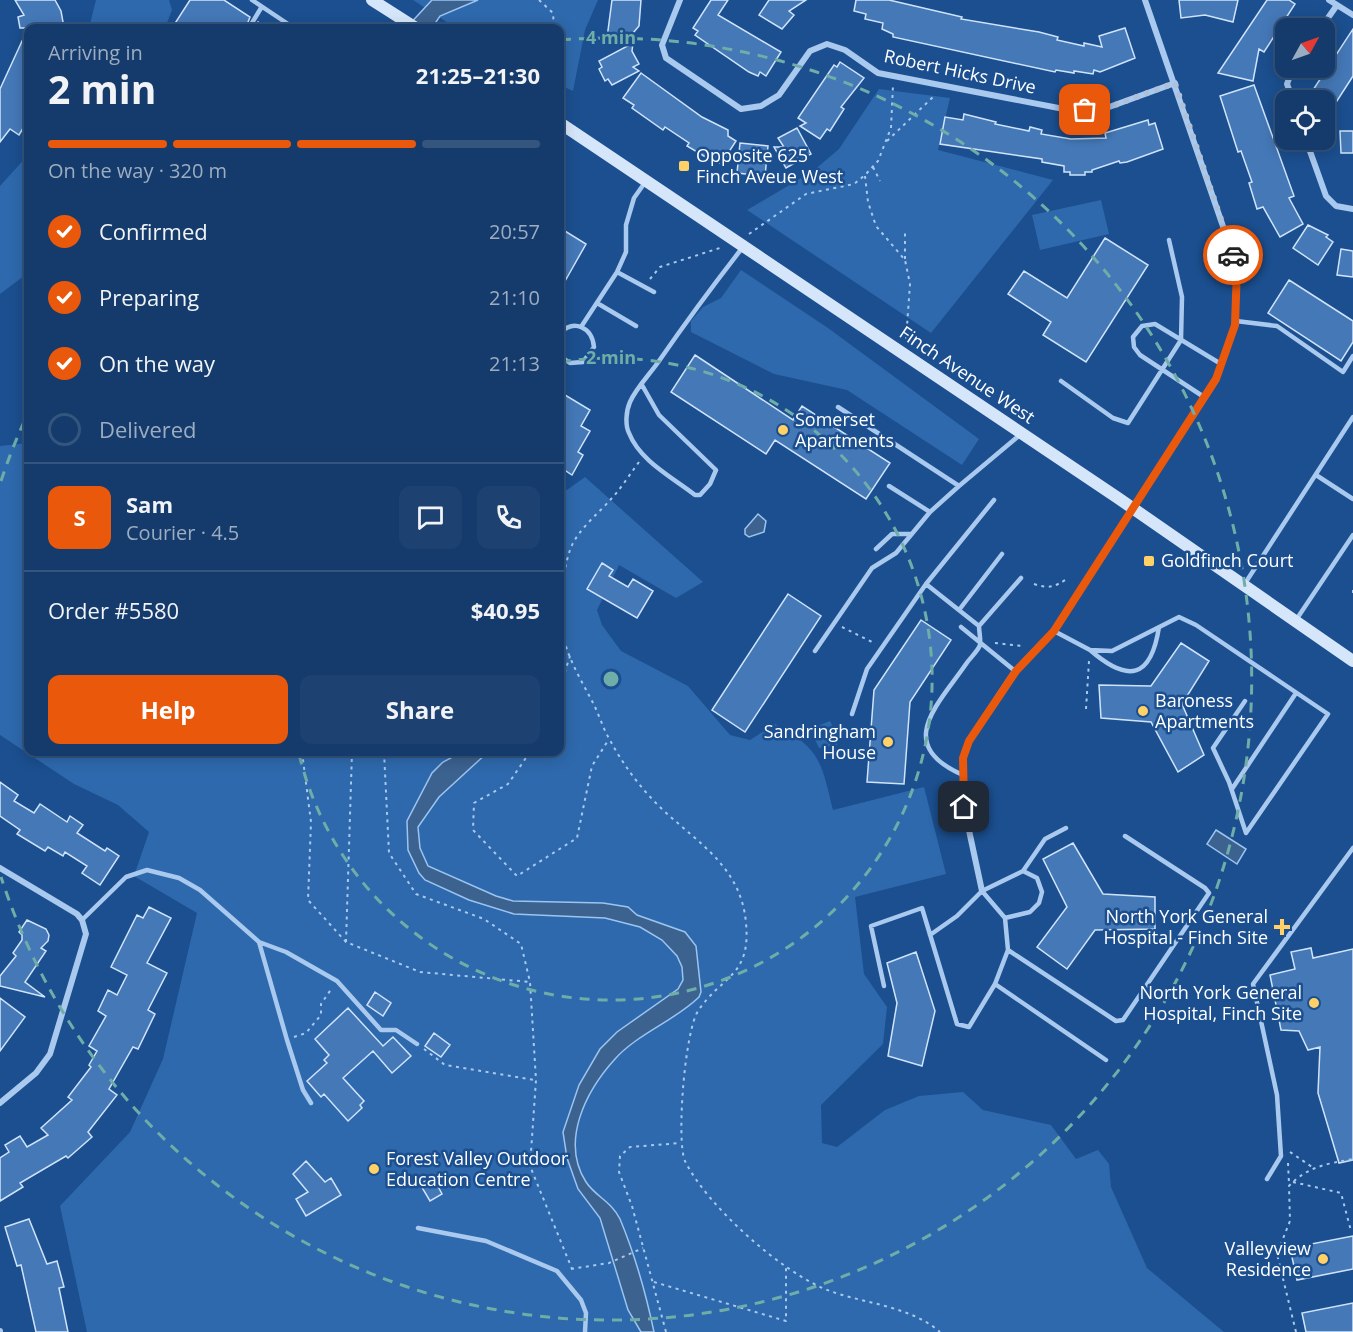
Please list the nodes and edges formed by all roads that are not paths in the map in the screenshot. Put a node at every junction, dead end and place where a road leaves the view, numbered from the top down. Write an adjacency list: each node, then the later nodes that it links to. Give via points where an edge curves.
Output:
1 (252, 0): 7 (lane)
2 (372, 0): 12 (main road)
3 (680, 0): 13 (street, Robert Hicks Drive, via 662,45 666,58 741,109 761,106 779,94 810,51 827,44 845,50 878,73 1069,110 1101,110)
4 (1145, 0): 13 (street)
5 (1329, 0): 6 (street)
6 (1337, 5): 8 (street); 9 (street)
7 (261, 8): 10 (lane); 11 (lane)
8 (1353, 15)
9 (1328, 18)
10 (252, 23)
11 (287, 24)
12 (410, 24)
13 (1175, 83): 23 (street, via 1237,267)
14 (564, 126): 16 (main road, Finch Avenue West)
15 (1310, 150): 17 (street, via 1326,196 1336,206)
16 (646, 181): 19 (main road, Finch Avenue West); 20 (lane, via 634,198 626,225 626,252)
17 (1353, 209)
18 (1169, 240): 27 (lane, via 1182,297)
19 (740, 245): 33 (lane); 37 (main road, Finch Avenue West)
20 (617, 272): 21 (lane); 22 (lane)
21 (654, 292)
22 (597, 303): 24 (lane); 25 (lane)
23 (1236, 321): 28 (lane, via 1277,326 1343,372); 30 (street)
24 (636, 326)
25 (581, 327): 26 (lane); 29 (lane, via 591,334 594,347 583,362 570,363)
26 (564, 330)
27 (1181, 340): 30 (lane); 31 (lane); 31 (lane, via 1155,324 1142,326 1133,338 1140,355)
28 (1353, 356)
29 (564, 359)
30 (1221, 364): 34 (street)
31 (1161, 370): 32 (lane, via 1128,423 1113,418); 34 (lane)
32 (1061, 381)
33 (642, 385): 33 (lane, via 630,402 627,424 636,447 695,495 705,491 716,474 714,468 659,415)
34 (1204, 397): 43 (street)
35 (838, 407): 40 (lane)
36 (1353, 417): 38 (lane)
37 (1022, 433): 40 (lane); 43 (main road, Finch Avenue West)
38 (1316, 474): 41 (lane); 51 (lane)
39 (889, 486): 44 (lane)
40 (959, 486): 44 (lane)
41 (1353, 499)
42 (994, 500): 50 (lane)
43 (1133, 508): 51 (main road, Finch Avenue West); 57 (street)
44 (930, 512): 45 (lane)
45 (910, 534): 47 (lane, via 892,534); 60 (lane, via 896,553 872,568)
46 (1353, 536): 53 (lane)
47 (876, 549)
48 (1002, 554): 52 (lane)
49 (1021, 578): 54 (lane)
50 (926, 584): 52 (lane); 65 (lane, via 867,669)
51 (1244, 585): 53 (main road, Finch Avenue West)
52 (959, 610): 54 (lane)
53 (1296, 621): 61 (main road, Finch Avenue West)
54 (979, 626): 58 (lane)
55 (961, 627): 58 (lane)
56 (1159, 627): 59 (lane, via 1112,651); 59 (lane, via 1156,650 1145,666 1135,671 1119,672); 63 (lane, via 1179,617 1196,625)
57 (1054, 631): 59 (lane); 62 (street)
58 (980, 644): 62 (lane); 66 (lane, via 926,727 927,745 933,757)
59 (1090, 650)
60 (815, 651)
61 (1353, 661)
62 (1016, 671): 66 (street, via 969,741)
63 (1296, 693): 67 (lane); 67 (lane, via 1328,714 1246,832)
64 (1245, 701): 67 (lane, via 1213,748)
65 (852, 714)
66 (963, 775): 73 (street, via 964,807)
67 (1232, 789)
68 (1066, 828): 72 (lane, via 1045,839)
69 (1125, 836): 78 (lane, via 1209,893 1123,1020 1116,1021)
70 (1353, 848): 85 (lane, via 1253,984 1277,1095 1281,1156)
71 (0, 868): 75 (street)
72 (1023, 871): 73 (lane); 74 (lane, via 1037,879 1042,892 1040,903 1030,912)
73 (982, 891): 74 (lane); 76 (lane)
74 (1005, 918): 78 (lane)
75 (82, 920): 77 (lane, via 126,877 147,870 179,878 201,890); 83 (street, via 84,944 50,1054 36,1074)
76 (930, 935): 79 (lane, via 957,1024 969,1027); 80 (lane, via 922,908 871,926)
77 (259, 942): 81 (lane, via 286,952 337,981 381,1030 396,1030); 84 (lane, via 303,1090)
78 (1008, 950): 79 (lane)
79 (995, 984): 82 (lane)
80 (884, 986)
81 (417, 1044)
82 (1106, 1060)
83 (0, 1102)
84 (311, 1103)
85 (1267, 1179)
86 (418, 1228): 87 (lane, via 486,1241 543,1264 561,1276 581,1300 586,1313)
87 (585, 1332)

